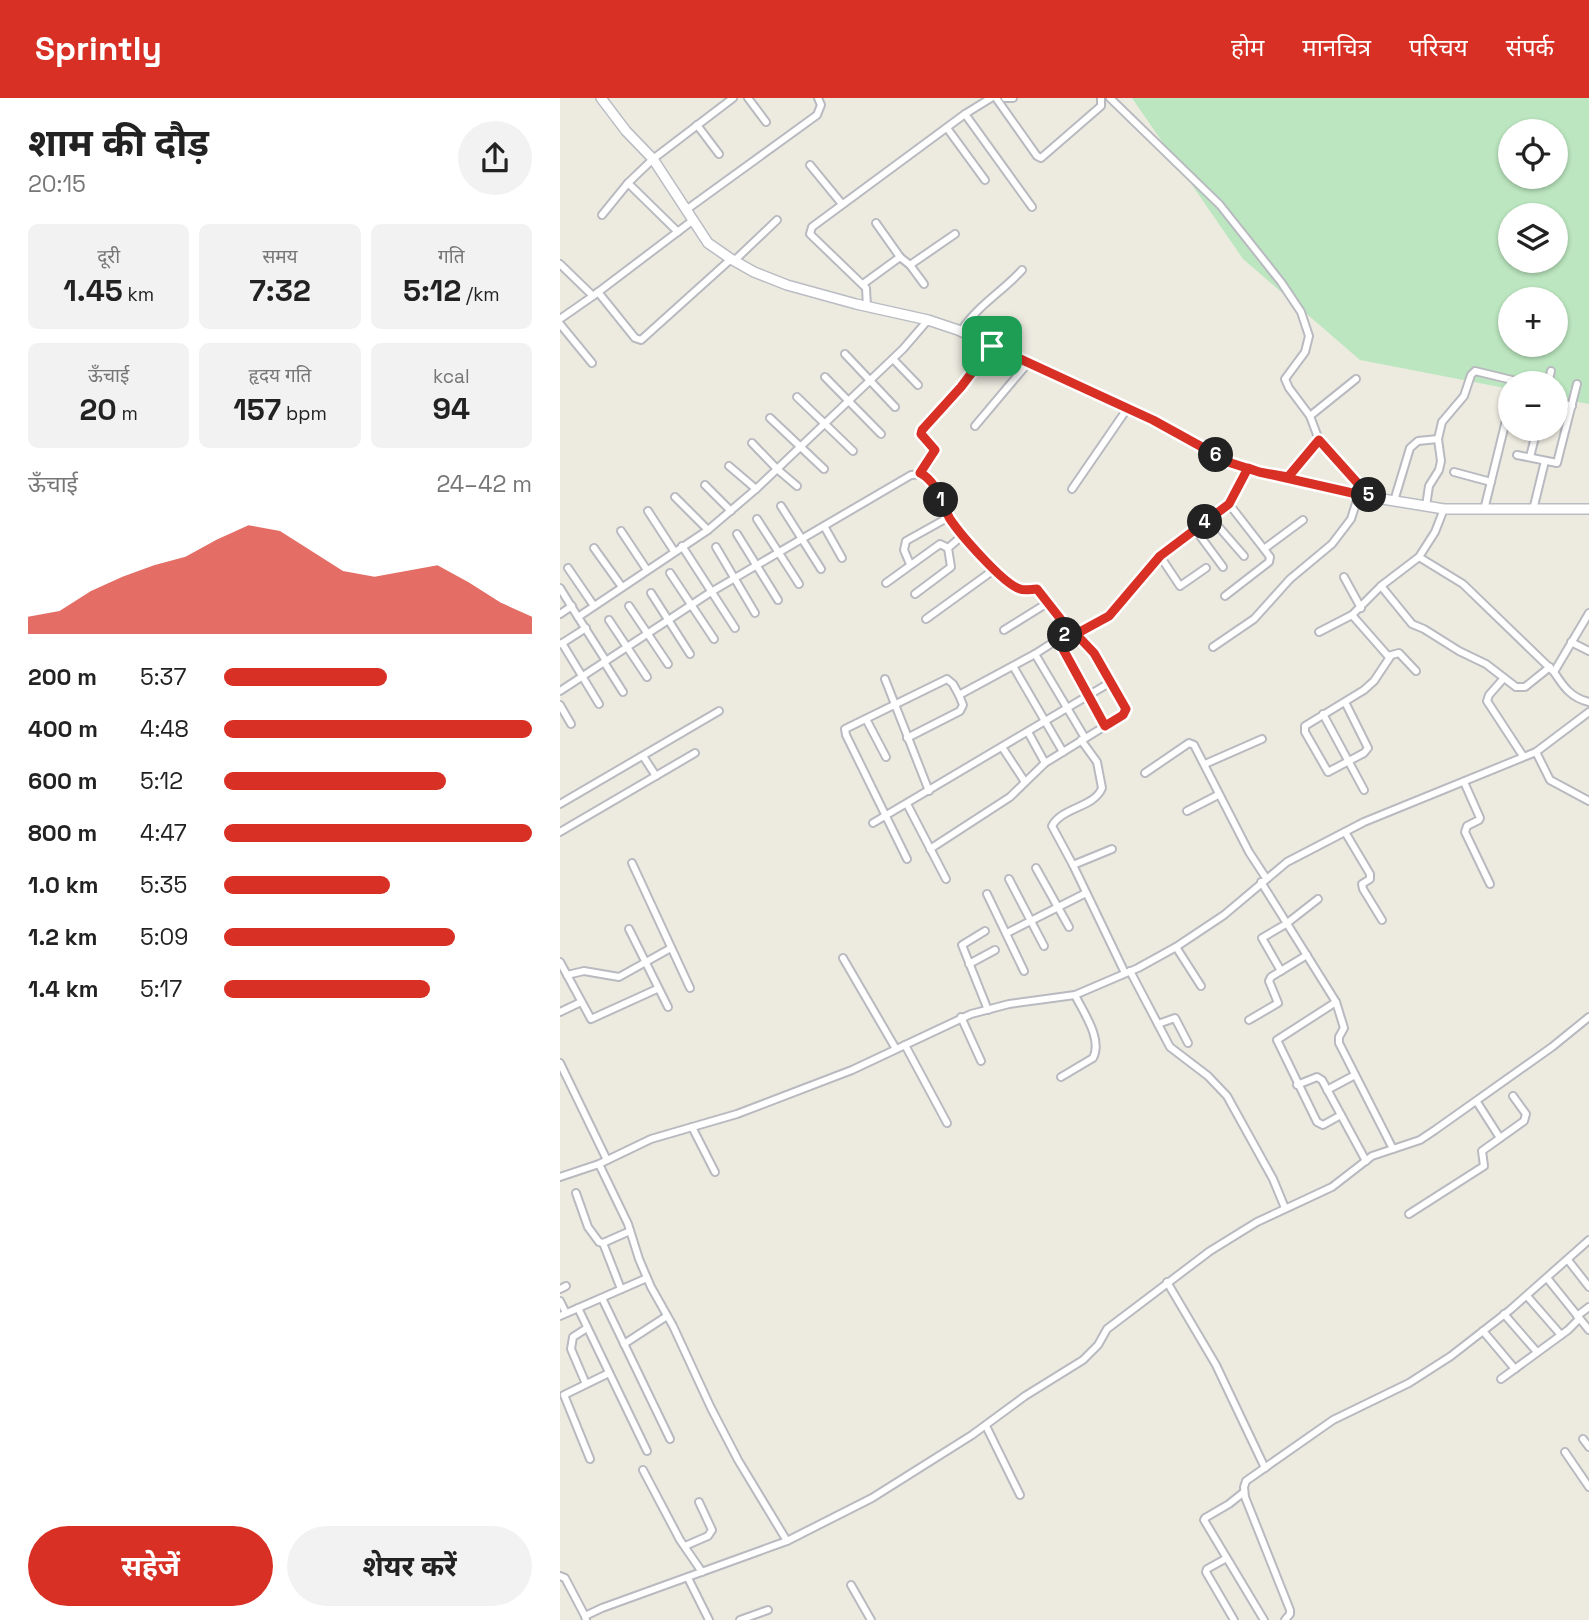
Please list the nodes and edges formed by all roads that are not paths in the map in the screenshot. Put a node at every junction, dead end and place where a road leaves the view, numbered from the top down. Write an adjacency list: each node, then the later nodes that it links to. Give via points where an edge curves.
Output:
1 (601, 98): 15 (street)
2 (733, 98): 12 (street)
3 (748, 98): 11 (street)
4 (818, 98): 21 (street, via 821,110 817,115)
5 (993, 98): 8 (street, via 1041,158 1101,106); 10 (street)
6 (1005, 98): 7 (street)
7 (1013, 98)
8 (1101, 98)
9 (1110, 98): 57 (street, via 1220,205 1301,312 1309,336 1305,352 1285,379)
10 (965, 114): 13 (street); 20 (street)
11 (766, 122)
12 (697, 125): 14 (street); 15 (street)
13 (947, 128): 17 (street); 19 (street)
14 (719, 154)
15 (653, 159): 18 (street); 21 (street)
16 (810, 164): 19 (street)
17 (985, 180)
18 (628, 183): 22 (street); 26 (street)
19 (842, 204): 33 (street, via 812,227 810,234)
20 (1032, 207)
21 (686, 210): 24 (street)
22 (602, 215)
23 (777, 220): 29 (street)
24 (692, 221): 26 (street); 29 (street, via 708,243)
25 (876, 223): 28 (street)
26 (678, 232): 35 (street)
27 (955, 234): 31 (street)
28 (900, 257): 31 (street); 33 (street)
29 (733, 260): 35 (street, via 641,340); 36 (street, via 787,285)
30 (560, 264): 35 (street)
31 (910, 265): 34 (street)
32 (1022, 270): 39 (street, via 975,311)
33 (863, 284): 36 (street)
34 (924, 284)
35 (596, 294): 38 (street)
36 (867, 307): 37 (street)
37 (929, 320): 39 (street); 42 (street)
38 (560, 321): 43 (street)
39 (961, 331): 40 (street)
40 (992, 346): 44 (street); 77 (street, via 922,430 923,438 935,450)
41 (845, 354): 48 (street)
42 (893, 359): 48 (street); 50 (street)
43 (592, 363)
44 (1028, 363): 56 (street); 60 (street)
45 (825, 377): 52 (street)
46 (1498, 378): 62 (street, via 1473,372 1464,396 1442,422)
47 (1356, 379): 57 (street)
48 (870, 381): 52 (street); 55 (street)
49 (1577, 384): 54 (street)
50 (918, 385)
51 (797, 397): 59 (street)
52 (849, 402): 59 (street); 61 (street)
53 (1568, 405): 54 (street)
54 (1572, 406): 71 (street, via 1558,461)
55 (895, 407)
56 (1127, 409): 73 (street); 83 (street)
57 (1310, 415): 63 (street)
58 (770, 418): 67 (street)
59 (824, 425): 67 (street); 68 (street)
60 (975, 426)
61 (881, 434)
62 (1438, 439): 87 (street, via 1418,441 1410,448); 90 (street, via 1441,460)
63 (1319, 440): 78 (street); 86 (street)
64 (1501, 441): 79 (street)
65 (1534, 441): 70 (street)
66 (752, 443): 74 (street)
67 (800, 447): 74 (street); 75 (street)
68 (853, 451)
69 (1517, 455): 70 (street)
70 (1530, 457): 71 (street)
71 (1545, 461): 95 (street)
72 (729, 466): 82 (street)
73 (1248, 468): 78 (street); 88 (street)
74 (777, 469): 81 (street); 82 (street)
75 (824, 469)
76 (1454, 472): 79 (street)
77 (920, 473): 97 (street, via 931,481); 101 (street)
78 (1288, 477): 84 (street)
79 (1491, 481): 94 (street)
80 (705, 485): 93 (street)
81 (797, 486)
82 (757, 489): 93 (street)
83 (1072, 489)
84 (1359, 494): 86 (street); 165 (street, via 1351,519 1332,544 1290,579 1254,619)
85 (676, 497): 103 (street)
86 (1370, 497): 87 (street)
87 (1394, 501): 90 (street)
88 (1229, 504): 98 (street); 112 (street)
89 (781, 506): 107 (street)
90 (1426, 506): 91 (street)
91 (1444, 509): 94 (street); 117 (street)
92 (1589, 509): 95 (street)
93 (731, 510): 103 (street)
94 (1484, 510): 95 (street)
95 (1534, 510)
96 (648, 512): 113 (street)
97 (949, 517): 106 (street); 119 (street, via 906,541 904,550)
98 (1211, 518): 102 (street); 116 (street)
99 (757, 519): 114 (street)
100 (1303, 520): 112 (street)
101 (824, 526): 107 (street); 118 (street)
102 (1195, 529): 115 (street); 121 (street)
103 (708, 530): 108 (street)
104 (621, 531): 126 (street)
105 (737, 534): 120 (street)
106 (962, 536): 111 (street); 125 (street)
107 (802, 539): 114 (street); 124 (street)
108 (682, 546): 113 (street); 135 (street)
109 (716, 547): 129 (street)
110 (594, 548): 133 (street)
111 (948, 548): 119 (street, via 940,544); 137 (street, via 951,567)
112 (1264, 549): 138 (street, via 1269,562)
113 (674, 551): 126 (street)
114 (779, 553): 120 (street); 131 (street)
115 (1160, 556): 123 (street, via 1180,586); 158 (street, via 1109,616)
116 (1244, 556)
117 (1419, 557): 132 (street); 173 (street, via 1463,584)
118 (842, 558)
119 (910, 564): 130 (street)
120 (757, 566): 129 (street); 139 (street)
121 (1223, 567)
122 (568, 568): 142 (street)
123 (1206, 568)
124 (821, 569)
125 (995, 569): 140 (street, via 1021,590 1037,589); 151 (street)
126 (647, 570): 133 (street)
127 (670, 573): 144 (street)
128 (1344, 577): 145 (street)
129 (734, 579): 135 (street); 146 (street)
130 (886, 583)
131 (799, 584)
132 (1381, 586): 145 (street); 177 (street, via 1412,624)
133 (622, 587): 142 (street)
134 (560, 588): 141 (street)
135 (712, 592): 144 (street); 155 (street)
136 (651, 593): 153 (street)
137 (915, 594)
138 (1225, 596)
139 (778, 600)
140 (1049, 601): 156 (street); 158 (street)
141 (572, 606): 148 (street); 150 (street)
142 (594, 606): 150 (street)
143 (629, 606): 159 (street)
144 (691, 606): 153 (street); 160 (street)
145 (1361, 608): 149 (street)
146 (755, 613)
147 (1589, 613): 162 (street)
148 (560, 614)
149 (1352, 615): 157 (street); 169 (street)
150 (578, 617): 154 (street)
151 (926, 619)
152 (609, 620): 164 (street)
153 (669, 620): 159 (street); 167 (street)
154 (586, 628): 163 (street); 170 (street)
155 (736, 628)
156 (1004, 630)
157 (1318, 632)
158 (1073, 633): 161 (street); 179 (street, via 1086,643)
159 (648, 634): 164 (street); 171 (street)
160 (714, 639)
161 (1058, 640): 168 (street); 183 (street)
162 (1571, 642): 166 (street); 173 (street)
163 (561, 644): 175 (street)
164 (627, 647): 170 (street); 176 (street)
165 (1213, 647)
166 (1589, 651)
167 (690, 654)
168 (1035, 654): 172 (street); 189 (street)
169 (1390, 657): 174 (street, via 1399,653); 184 (street, via 1370,686)
170 (605, 662): 175 (street); 181 (street)
171 (667, 664)
172 (1013, 666): 182 (street); 194 (street)
173 (1552, 669): 177 (street, via 1520,688); 185 (street, via 1564,689)
174 (1416, 671)
175 (582, 676): 180 (street); 186 (street)
176 (647, 677)
177 (1504, 678): 206 (street, via 1489,695 1488,705)
178 (885, 679): 188 (street)
179 (1111, 682): 183 (street); 196 (street, via 1126,711)
180 (560, 691)
181 (623, 692)
182 (959, 695): 188 (street, via 947,679); 198 (street, via 960,711)
183 (1089, 696): 189 (street); 196 (street)
184 (1345, 702): 192 (street); 208 (street, via 1367,744 1364,754)
185 (1589, 702)
186 (599, 704)
187 (560, 705): 195 (street)
188 (895, 705): 193 (street); 198 (street)
189 (1067, 709): 194 (street); 199 (street)
190 (719, 712): 205 (street)
191 (1589, 712): 203 (street)
192 (1323, 714): 208 (street); 208 (street, via 1307,723 1305,732 1328,772)
193 (866, 719): 207 (street); 222 (street, via 848,726 846,735)
194 (1044, 722): 197 (street); 202 (street)
195 (570, 724)
196 (1105, 726): 199 (street)
197 (1028, 732): 201 (street); 209 (street)
198 (907, 738): 215 (street)
199 (1083, 739): 202 (street); 230 (street, via 1097,762 1101,793 1056,819 1052,826)
200 (1262, 739): 210 (street)
201 (1002, 747): 213 (street); 215 (street)
202 (1063, 752): 209 (street)
203 (1536, 752): 206 (street); 218 (street, via 1550,780)
204 (695, 753): 212 (street)
205 (643, 756): 212 (street); 219 (street)
206 (1523, 756): 214 (street)
207 (886, 757)
208 (1349, 762): 216 (street)
209 (1045, 763): 213 (street)
210 (1205, 764): 211 (street, via 1196,746 1189,744); 217 (street)
211 (1144, 773)
212 (656, 776): 224 (street)
213 (1025, 782): 226 (street, via 1004,802)
214 (1464, 782): 225 (street); 235 (street, via 1480,817 1465,832)
215 (929, 790): 220 (street)
216 (1364, 790)
217 (1218, 795): 221 (street); 234 (street)
218 (1589, 801)
219 (560, 804)
220 (907, 804): 222 (street); 226 (street)
221 (1187, 811)
222 (885, 816): 223 (street); 228 (street)
223 (873, 823)
224 (560, 832)
225 (1345, 832): 234 (street); 240 (street, via 1370,874 1363,889)
226 (930, 849): 232 (street)
227 (1112, 849): 230 (street)
228 (906, 859)
229 (632, 863): 249 (street)
230 (1073, 865): 236 (street)
231 (1036, 867): 239 (street)
232 (946, 879)
233 (1009, 879): 241 (street)
234 (1263, 880): 242 (street); 248 (street, via 1233,909)
235 (1490, 884)
236 (1086, 893): 239 (street); 258 (street)
237 (987, 894): 246 (street)
238 (1318, 899): 242 (street)
239 (1058, 908): 241 (street); 243 (street)
240 (1382, 920)
241 (1031, 922): 246 (street); 247 (street)
242 (1286, 923): 251 (street); 257 (street, via 1262,938)
243 (1069, 927)
244 (629, 929): 254 (street)
245 (985, 931): 255 (street, via 962,945)
246 (1007, 933): 256 (street)
247 (1044, 946)
248 (1176, 947): 258 (street); 260 (street)
249 (671, 948): 254 (street); 261 (street)
250 (995, 950): 255 (street)
251 (1307, 956): 257 (street); 265 (street)
252 (843, 958): 275 (street)
253 (560, 962): 259 (street)
254 (645, 964): 259 (street, via 619,976 583,971); 262 (street)
255 (969, 964): 267 (street)
256 (1024, 971)
257 (1281, 971): 271 (street, via 1269,979 1278,1003)
258 (1127, 972): 263 (street); 272 (street)
259 (567, 975): 264 (street)
260 (1201, 986)
261 (690, 988)
262 (657, 989): 264 (street, via 596,1019 588,1017); 266 (street)
263 (1075, 995): 267 (street); 279 (street, via 1096,1040 1096,1053)
264 (581, 1002): 268 (street)
265 (1336, 1002): 278 (street, via 1344,1028 1339,1043); 280 (street, via 1277,1041)
266 (668, 1007)
267 (988, 1010): 269 (street)
268 (560, 1012)
269 (961, 1017): 274 (street); 276 (street)
270 (1589, 1017): 283 (street)
271 (1249, 1020)
272 (1158, 1024): 273 (street, via 1175,1018); 295 (street, via 1175,1052 1227,1096)
273 (1188, 1043)
274 (905, 1045): 275 (street); 285 (street)
275 (896, 1049): 286 (street, via 815,1085)
276 (981, 1061)
277 (560, 1063): 289 (street)
278 (1355, 1075): 281 (street); 288 (street)
279 (1061, 1077)
280 (1297, 1085): 281 (street, via 1319,1077); 284 (street, via 1320,1125)
281 (1327, 1090): 284 (street)
282 (1513, 1096): 287 (street, via 1526,1118)
283 (1476, 1102): 287 (street); 288 (street, via 1420,1140)
284 (1341, 1115): 290 (street)
285 (947, 1123)
286 (692, 1127): 289 (street, via 651,1139); 292 (street)
287 (1500, 1138): 296 (street, via 1482,1151 1484,1166)
288 (1393, 1149): 290 (street)
289 (607, 1160): 291 (street)
290 (1366, 1161): 295 (street, via 1332,1187)
291 (599, 1164): 293 (street); 297 (street)
292 (715, 1172)
293 (560, 1177)
294 (576, 1193): 298 (street, via 590,1232)
295 (1285, 1208): 303 (street)
296 (1409, 1214)
297 (630, 1231): 298 (street); 301 (street)
298 (603, 1243): 305 (street)
299 (1588, 1243): 300 (street)
300 (1568, 1260): 302 (street); 304 (street)
301 (647, 1278): 305 (street); 313 (street)
302 (1547, 1278): 306 (street); 314 (street)
303 (1167, 1282): 325 (street, via 1107,1329 1083,1360); 332 (street, via 1216,1365)
304 (1589, 1287)
305 (621, 1289): 307 (street)
306 (1527, 1296): 312 (street); 318 (street)
307 (603, 1297): 310 (street); 319 (street)
308 (560, 1301): 311 (street)
309 (1589, 1307): 314 (street)
310 (578, 1308): 311 (street); 315 (street)
311 (563, 1314)
312 (1504, 1314): 317 (street); 320 (street)
313 (667, 1316): 319 (street); 338 (street, via 738,1460)
314 (1578, 1317): 316 (street); 318 (street)
315 (587, 1328): 322 (street); 324 (street, via 573,1337 570,1345)
316 (1589, 1330)
317 (1483, 1331): 321 (street); 332 (street, via 1431,1370 1325,1425)
318 (1561, 1335): 320 (street)
319 (624, 1344): 326 (street)
320 (1537, 1352): 321 (street)
321 (1515, 1369): 323 (street)
322 (609, 1373): 324 (street); 329 (street)
323 (1501, 1379)
324 (586, 1384): 331 (street, via 566,1392 564,1398)
325 (986, 1426): 336 (street); 338 (street, via 872,1498)
326 (670, 1439)
327 (1583, 1440): 328 (street)
328 (1589, 1447)
329 (647, 1451)
330 (1565, 1451): 334 (street)
331 (590, 1459)
332 (1265, 1468): 335 (street, via 1246,1481)
333 (643, 1470): 339 (street)
334 (1589, 1487)
335 (1244, 1492): 340 (street, via 1204,1519); 352 (street, via 1290,1610)
336 (1020, 1495)
337 (699, 1502): 339 (street, via 712,1530)
338 (787, 1541): 341 (street)
339 (685, 1546): 341 (street)
340 (1225, 1559): 350 (street, via 1206,1572); 351 (street)
341 (702, 1572): 343 (street)
342 (560, 1576): 346 (street)
343 (688, 1578): 346 (street); 347 (street)
344 (851, 1585): 349 (street)
345 (768, 1610): 348 (street)
346 (585, 1618)
347 (709, 1620)
348 (740, 1620)
349 (871, 1620)
350 (1234, 1620)
351 (1264, 1620)
352 (1285, 1620)

